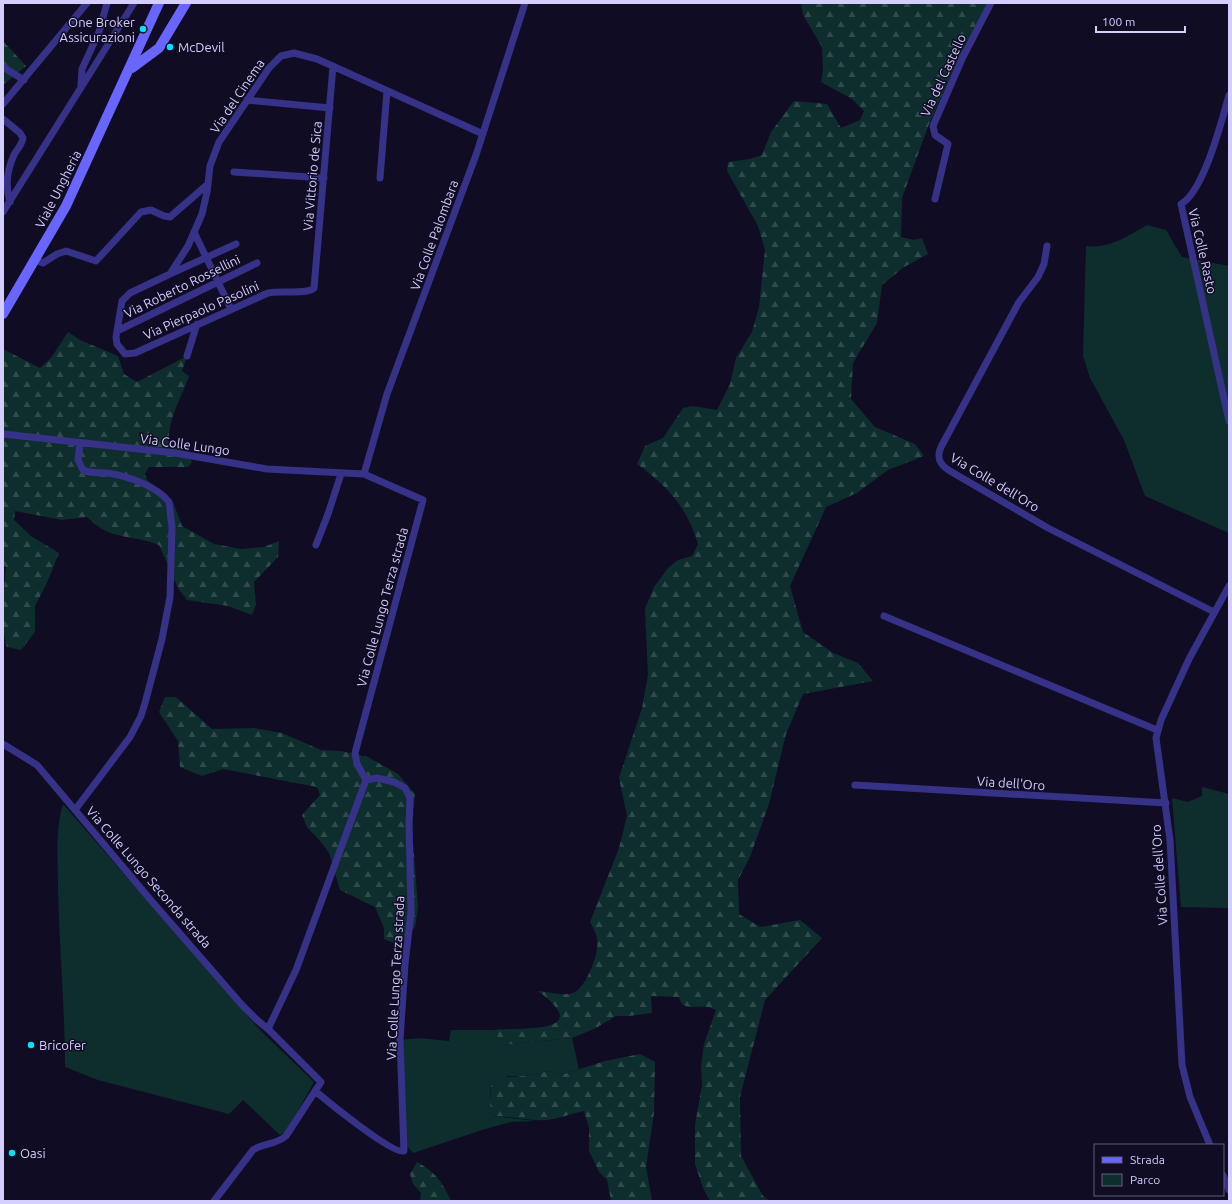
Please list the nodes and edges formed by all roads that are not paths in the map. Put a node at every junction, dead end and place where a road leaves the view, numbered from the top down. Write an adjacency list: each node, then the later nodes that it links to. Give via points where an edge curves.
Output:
1 (87, 3): 11 (street)
2 (107, 3): 12 (street, via 103,20 82,69)
3 (134, 3): 12 (street)
4 (159, 3): 8 (main road, Viale Ungheria)
5 (186, 3): 8 (main road, via 156,52)
6 (525, 3): 19 (street, Via Colle Palombara)
7 (991, 3): 24 (street, Via del Castello, via 962,59 933,126 935,136 948,144)
8 (145, 48): 31 (main road, Viale Ungheria, via 129,71 66,206)
9 (333, 66): 13 (street, Via del Cinema); 15 (street, Via del Cinema, via 303,54 284,55 271,64); 17 (street, Via Vittorio de Sica)
10 (3, 67): 11 (street)
11 (24, 80): 16 (street)
12 (81, 86): 25 (street)
13 (387, 91): 19 (street, Via del Cinema); 22 (street)
14 (1229, 94): 41 (street, Via Colle Rasto, via 1208,162 1191,195 1181,204)
15 (247, 100): 17 (street); 23 (street, Via del Cinema, via 226,130 215,152)
16 (3, 104)
17 (330, 108): 21 (street, Via Vittorio de Sica)
18 (3, 119): 25 (street, via 23,138 13,157 8,175)
19 (483, 134): 45 (street, Via Colle Palombara, via 388,394)
20 (234, 172): 21 (street)
21 (324, 178): 35 (street, Via Vittorio de Sica)
22 (380, 178)
23 (208, 184): 27 (street, Via del Cinema, via 204,208); 31 (street, via 170,217 149,209 141,212 98,260 92,261 75,252 66,251 43,263)
24 (935, 199)
25 (10, 202): 26 (street)
26 (3, 212)
27 (194, 232): 30 (street); 33 (street, Via del Cinema)
28 (236, 244): 30 (street)
29 (1047, 246): 48 (street, Via Colle dell'Oro, via 1042,269 1019,302 976,381 941,447 939,460 942,466 950,471 1048,528)
30 (207, 258): 33 (street); 34 (street)
31 (35, 260): 37 (main road, Viale Ungheria)
32 (257, 263): 34 (street, Via Roberto Rossellini)
33 (170, 274): 39 (street, via 125,297 121,305)
34 (218, 282): 36 (street); 39 (street, Via Roberto Rossellini)
35 (314, 289): 36 (street, Via Pierpaolo Pasolini, via 273,291)
36 (231, 309): 38 (street, Via Pierpaolo Pasolini)
37 (3, 314)
38 (197, 324): 39 (street, Via Pierpaolo Pasolini, via 129,354 118,346); 40 (street)
39 (117, 331)
40 (187, 356)
41 (1229, 421)
42 (3, 434): 43 (street, Via Colle Lungo)
43 (80, 443): 44 (street, Via Colle Lungo, via 175,453 267,469); 55 (street, Via Colle Lungo Seconda strada, via 78,460 82,468 88,472 115,475 148,487 164,497 170,505 172,527 167,614 141,716 130,737)
44 (341, 474): 45 (street, Via Colle Lungo); 46 (street)
45 (364, 474): 52 (street, Via Colle Lungo Terza strada, via 423,500 355,753 357,764)
46 (316, 545)
47 (1229, 586): 48 (street, Via Colle dell'Oro)
48 (1214, 612): 50 (street, Via Colle dell'Oro, via 1189,659)
49 (884, 616): 50 (street)
50 (1157, 730): 54 (street, Via Colle dell'Oro, via 1156,746)
51 (3, 744): 55 (street, via 37,765)
52 (366, 780): 56 (street, via 296,970); 57 (street, Via Colle Lungo Terza strada, via 377,778 394,782 405,788 410,798 412,912 405,964 400,1040 404,1151 399,1151 376,1137)
53 (855, 785): 54 (street, Via dell'Oro)
54 (1166, 803): 58 (street, Via Colle dell'Oro, via 1182,1065 1190,1097)
55 (75, 810): 56 (street, Via Colle Lungo Seconda strada, via 242,1005)
56 (268, 1029): 57 (street, via 321,1082)
57 (315, 1091): 61 (street, via 286,1136 253,1150)
58 (1210, 1144)
59 (1224, 1178): 60 (street)
60 (1229, 1190)
61 (214, 1201)

